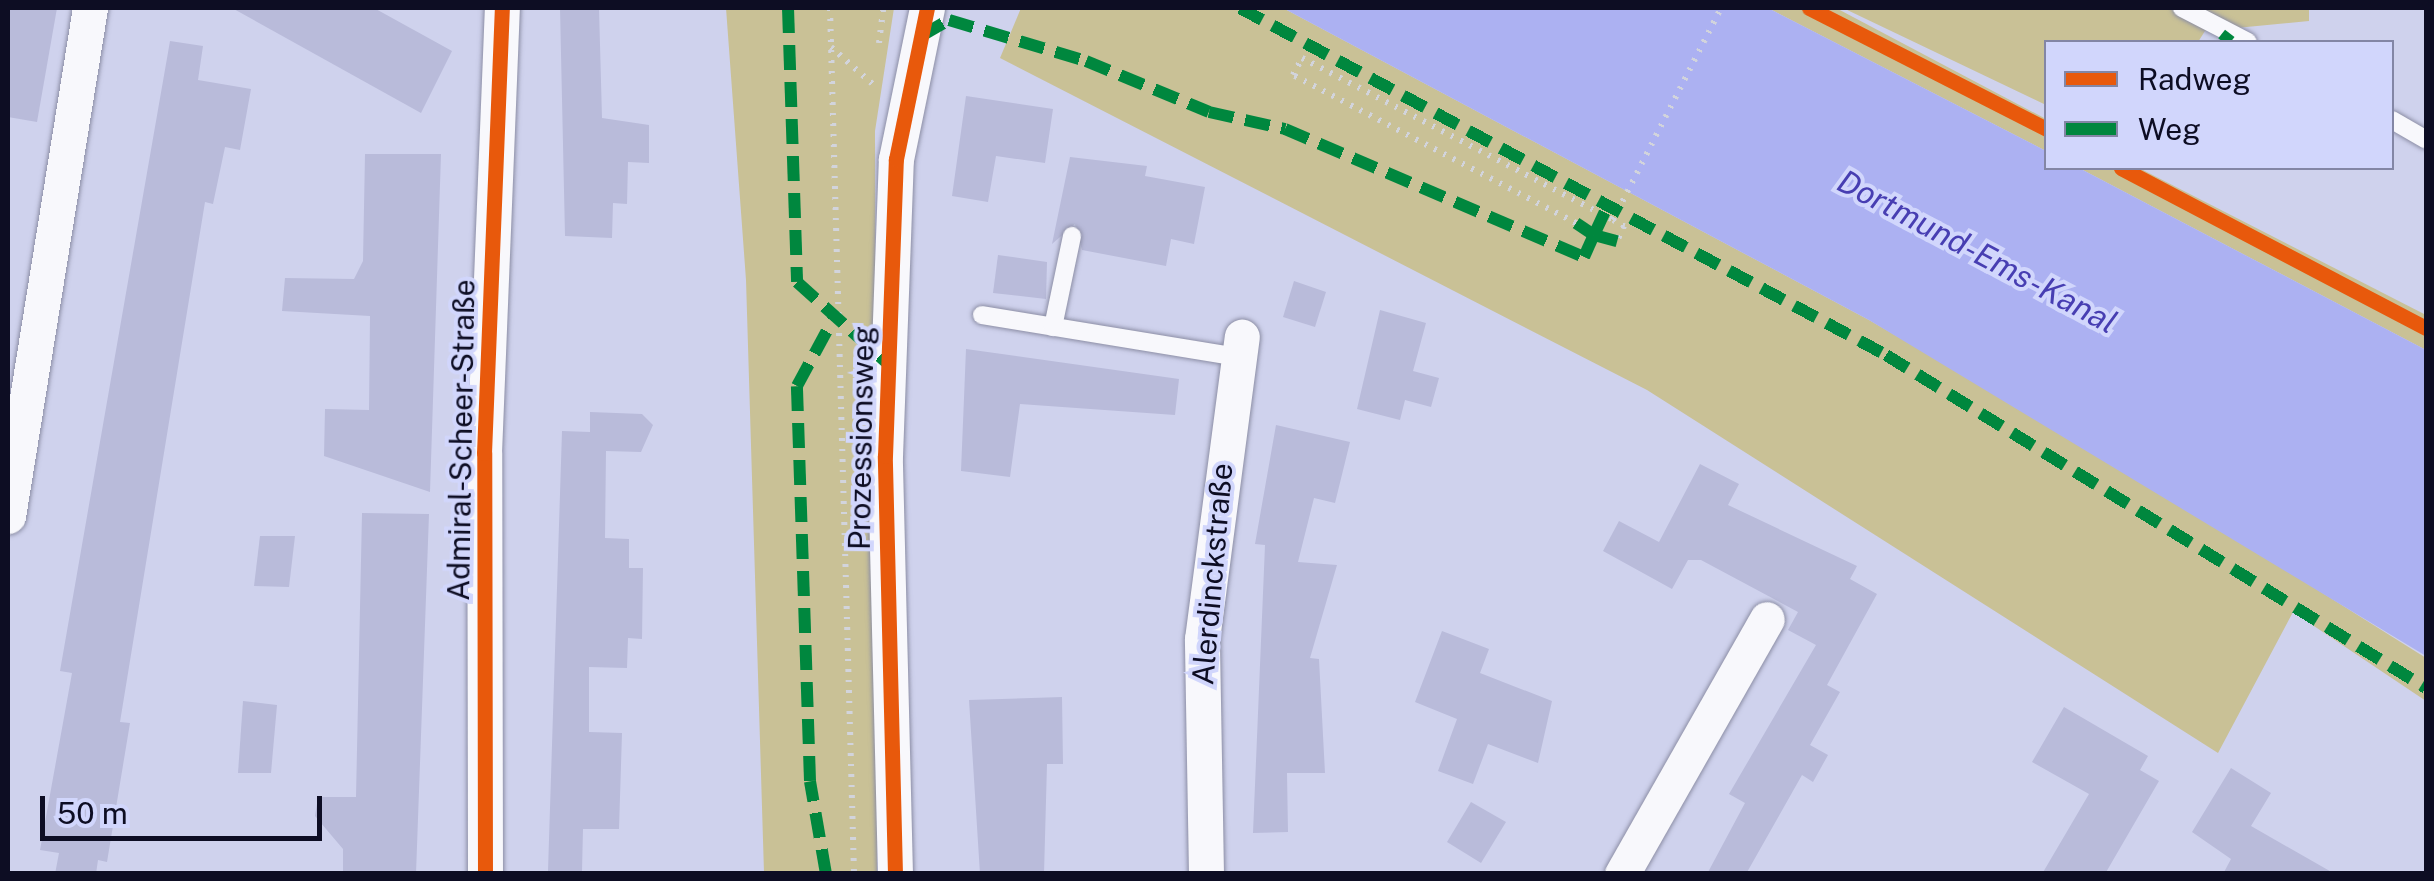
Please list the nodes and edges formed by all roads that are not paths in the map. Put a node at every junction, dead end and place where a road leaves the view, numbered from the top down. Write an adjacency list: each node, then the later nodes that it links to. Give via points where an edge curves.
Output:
1 (90, 8): 12 (street)
2 (502, 8): 14 (street, Admiral-Scheer-Straße, via 484,452)
3 (928, 8): 15 (street, Prozessionsweg, via 896,159 884,456)
4 (2182, 8): 5 (lane)
5 (2244, 40)
6 (2394, 121): 7 (lane)
7 (2426, 140)
8 (1072, 236): 10 (lane)
9 (982, 316): 10 (lane)
10 (1053, 327): 11 (lane)
11 (1240, 347): 16 (street, Alerdinckstraße, via 1202,639)
12 (8, 516)
13 (1767, 618): 17 (street)
14 (485, 874)
15 (895, 874)
16 (1206, 874)
17 (1622, 874)

